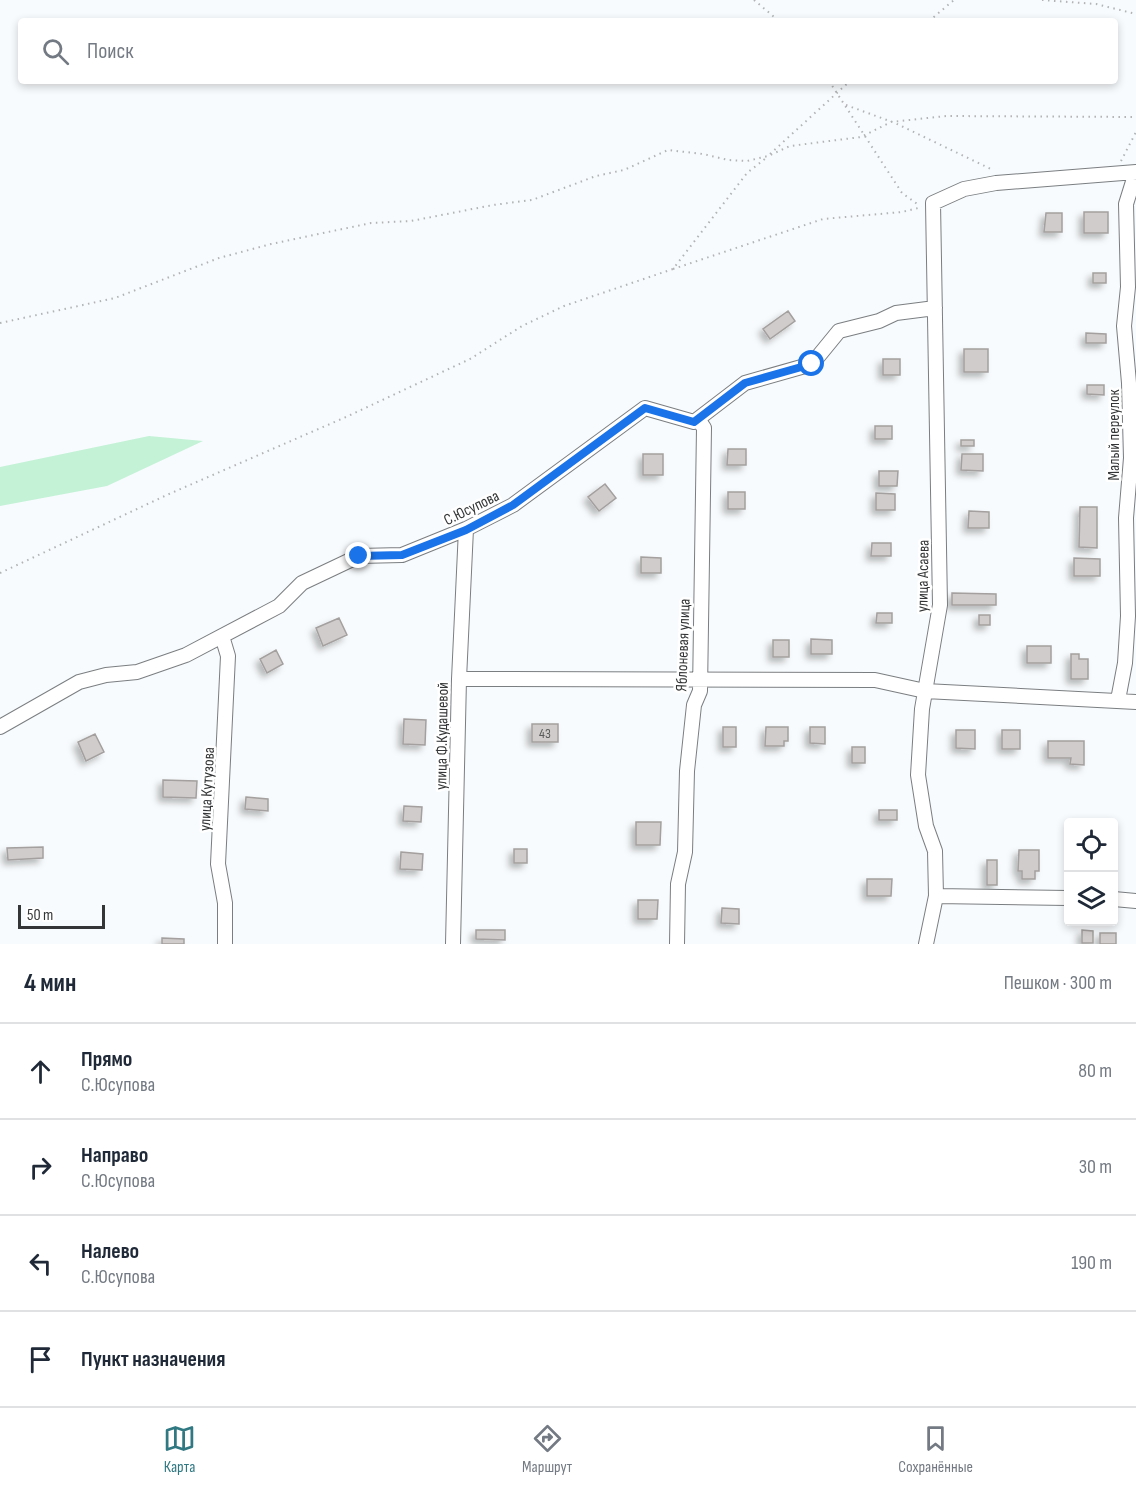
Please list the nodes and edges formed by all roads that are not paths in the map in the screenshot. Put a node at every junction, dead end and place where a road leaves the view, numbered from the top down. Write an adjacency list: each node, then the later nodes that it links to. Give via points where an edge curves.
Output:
1 (1136, 172): 2 (street, улица Асаева, via 1018,180 964,189 933,203); 9 (street, Малый переулок, via 1126,204 1128,287 1124,326 1131,458 1126,518 1128,616)
2 (935, 308): 3 (street, via 896,313 839,332 812,364 745,383); 8 (street, улица Асаева, via 940,605)
3 (698, 419): 4 (street, С.Юсупова, via 694,422 645,408 513,505); 7 (street, Яблоневая улица, via 704,428)
4 (466, 530): 5 (street, С.Юсупова, via 402,555 359,556 302,584 279,606); 6 (street, улица Ф.Кудашевой)
5 (222, 636): 11 (street, С.Юсупова, via 186,656 137,672 79,682); 16 (street, улица Кутузова, via 228,656 218,864 225,903)
6 (459, 679): 7 (street); 17 (street, улица Ф.Кудашевой)
7 (700, 679): 8 (street, via 875,680); 18 (street, Яблоневая улица, via 687,771)
8 (925, 690): 9 (street); 12 (street, улица Асаева, via 918,775 926,826 935,851)
9 (1118, 700): 10 (street)
10 (1136, 702)
11 (0, 727)
12 (936, 896): 13 (street); 19 (street, улица Асаева)
13 (1064, 898)
14 (1118, 899): 15 (street)
15 (1136, 901)
16 (225, 944)
17 (453, 944)
18 (677, 944)
19 (926, 944)

